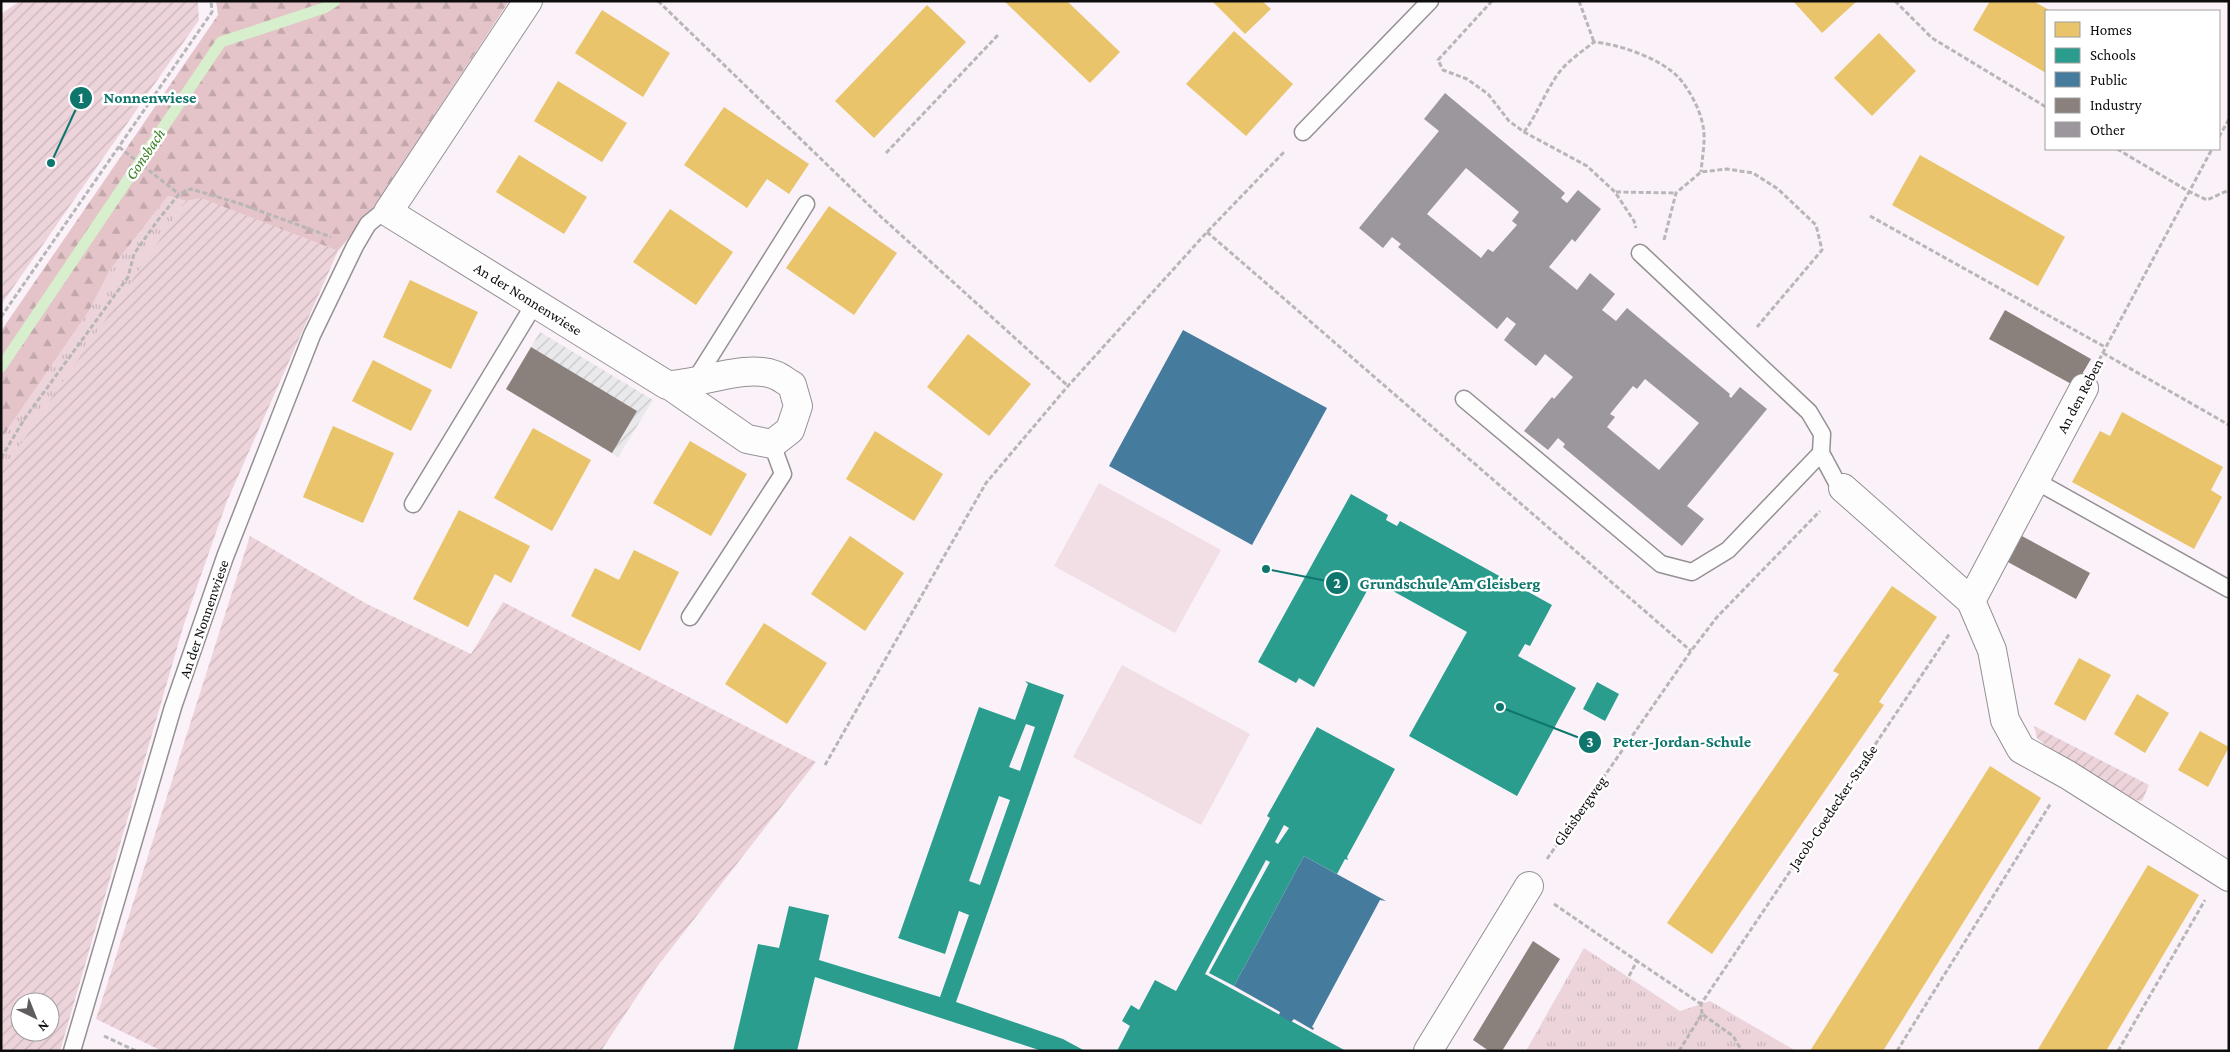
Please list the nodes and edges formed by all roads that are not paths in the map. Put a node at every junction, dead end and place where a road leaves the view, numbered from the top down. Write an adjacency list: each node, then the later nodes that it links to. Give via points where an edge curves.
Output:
1 (528, 1): 5 (street, An der Nonnenwiese)
2 (1430, 1): 3 (lane)
3 (1303, 132)
4 (806, 204): 8 (lane)
5 (388, 212): 7 (street, An der Nonnenwiese); 21 (lane, An der Nonnenwiese, via 368,224 312,335 222,567 173,707)
6 (1640, 252): 12 (lane, via 1810,412 1822,434)
7 (535, 303): 8 (street, An der Nonnenwiese); 15 (lane)
8 (681, 384): 11 (street, An der Nonnenwiese, via 747,439); 11 (street, via 745,372 774,374 792,385 798,406 790,430)
9 (2084, 388): 13 (street, An den Reben)
10 (1464, 399): 12 (lane, via 1661,564 1692,572 1728,550)
11 (772, 444): 18 (lane, via 783,474)
12 (1821, 453): 14 (lane, via 1836,481)
13 (2036, 481): 16 (lane); 17 (street, An den Reben)
14 (1834, 497): 17 (street)
15 (413, 504)
16 (2229, 589)
17 (1971, 601): 19 (street, via 1992,650 2005,720 2021,749)
18 (690, 617)
19 (2225, 875)
20 (1529, 886): 22 (street)
21 (72, 1051)
22 (1428, 1051)

